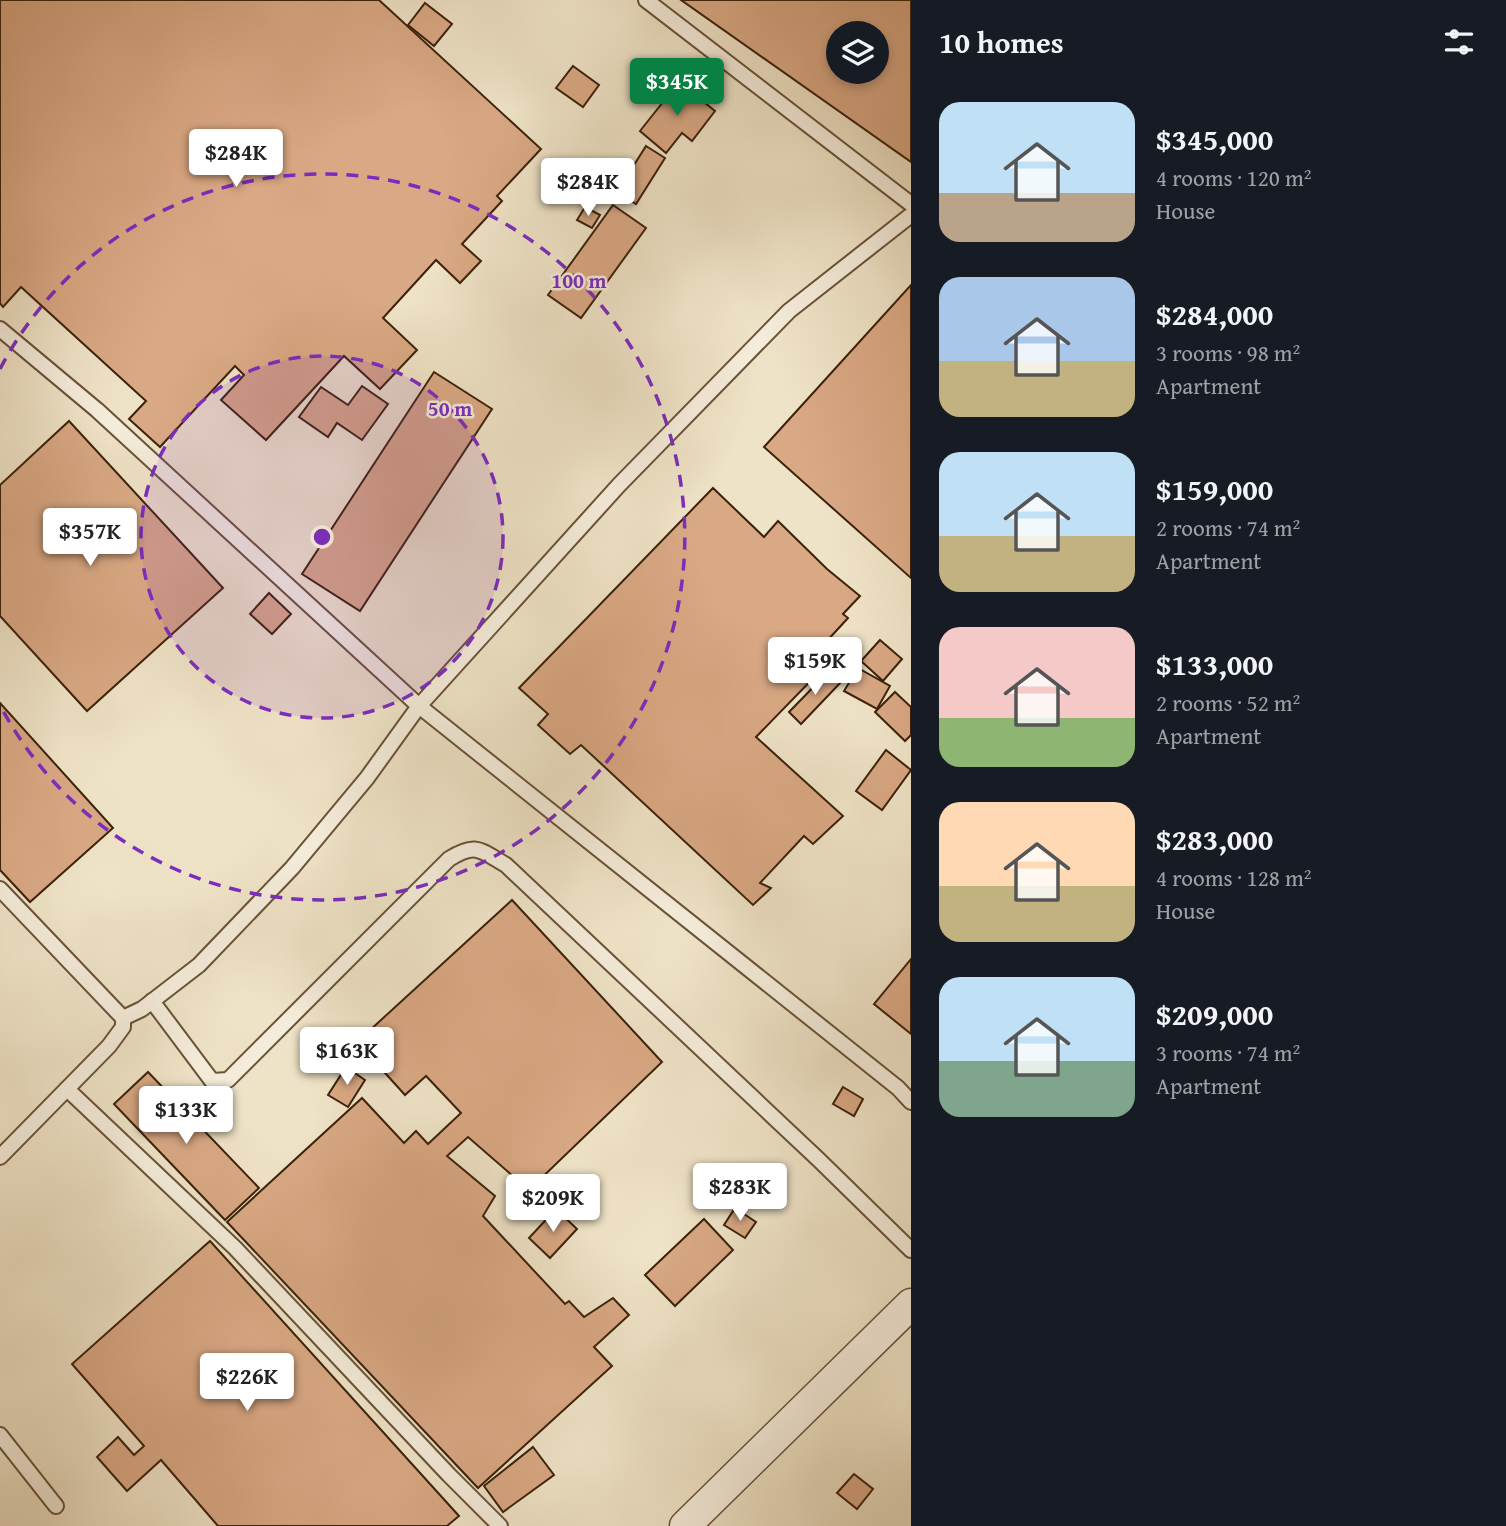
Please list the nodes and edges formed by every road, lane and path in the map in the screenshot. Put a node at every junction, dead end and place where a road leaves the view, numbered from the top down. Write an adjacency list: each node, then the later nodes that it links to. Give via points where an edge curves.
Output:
1 (646, 0): 2 (lane)
2 (911, 204)
3 (911, 215): 5 (lane, via 789,311 619,485)
4 (0, 329): 5 (lane, via 97,410)
5 (419, 706): 7 (lane, via 292,868 199,965); 10 (lane)
6 (0, 889): 8 (lane)
7 (152, 1001): 8 (lane); 12 (lane, via 212,1081 228,1080 449,859 466,848 480,850 506,864)
8 (123, 1018): 9 (lane, via 123,1027)
9 (67, 1089): 11 (lane); 16 (lane, via 236,1248)
10 (911, 1102)
11 (0, 1157)
12 (911, 1250)
13 (911, 1304): 17 (street)
14 (0, 1435): 15 (lane)
15 (56, 1506)
16 (500, 1526)
17 (685, 1526)

